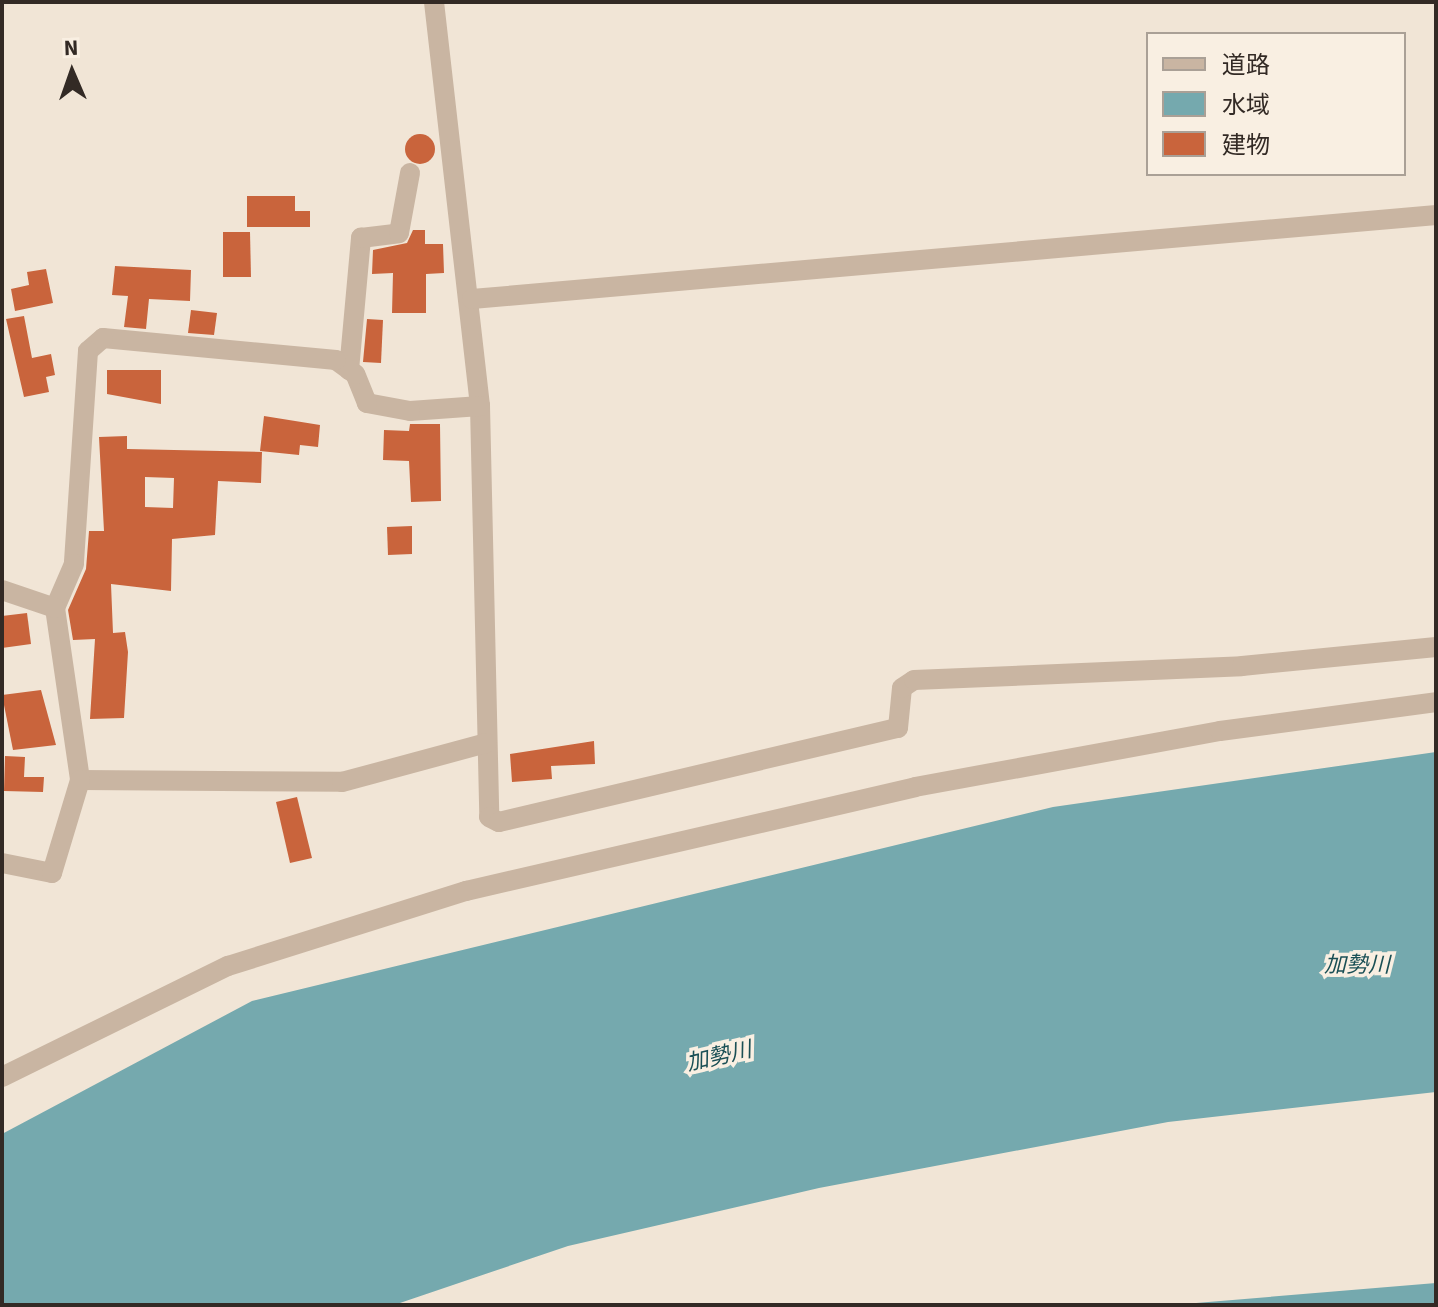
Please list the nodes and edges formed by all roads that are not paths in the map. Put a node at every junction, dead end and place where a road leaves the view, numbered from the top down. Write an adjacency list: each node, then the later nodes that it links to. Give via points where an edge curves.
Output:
1 (434, 2): 4 (street)
2 (410, 173): 5 (street, via 399,233 361,238)
3 (1436, 215): 4 (street)
4 (472, 299): 6 (street)
5 (349, 370): 6 (street, via 367,403 410,411); 8 (street, via 336,360 103,338 88,351 74,564)
6 (480, 406): 11 (street)
7 (2, 590): 8 (street)
8 (55, 608): 12 (street)
9 (1436, 647): 11 (street, via 1242,666 914,680 902,688 898,728 499,822 489,817 483,791)
10 (1436, 702): 14 (street, via 1220,731 915,787 466,891 228,966)
11 (487, 743): 12 (street, via 342,782)
12 (80, 780): 13 (street, via 52,873)
13 (2, 863)
14 (2, 1077)

